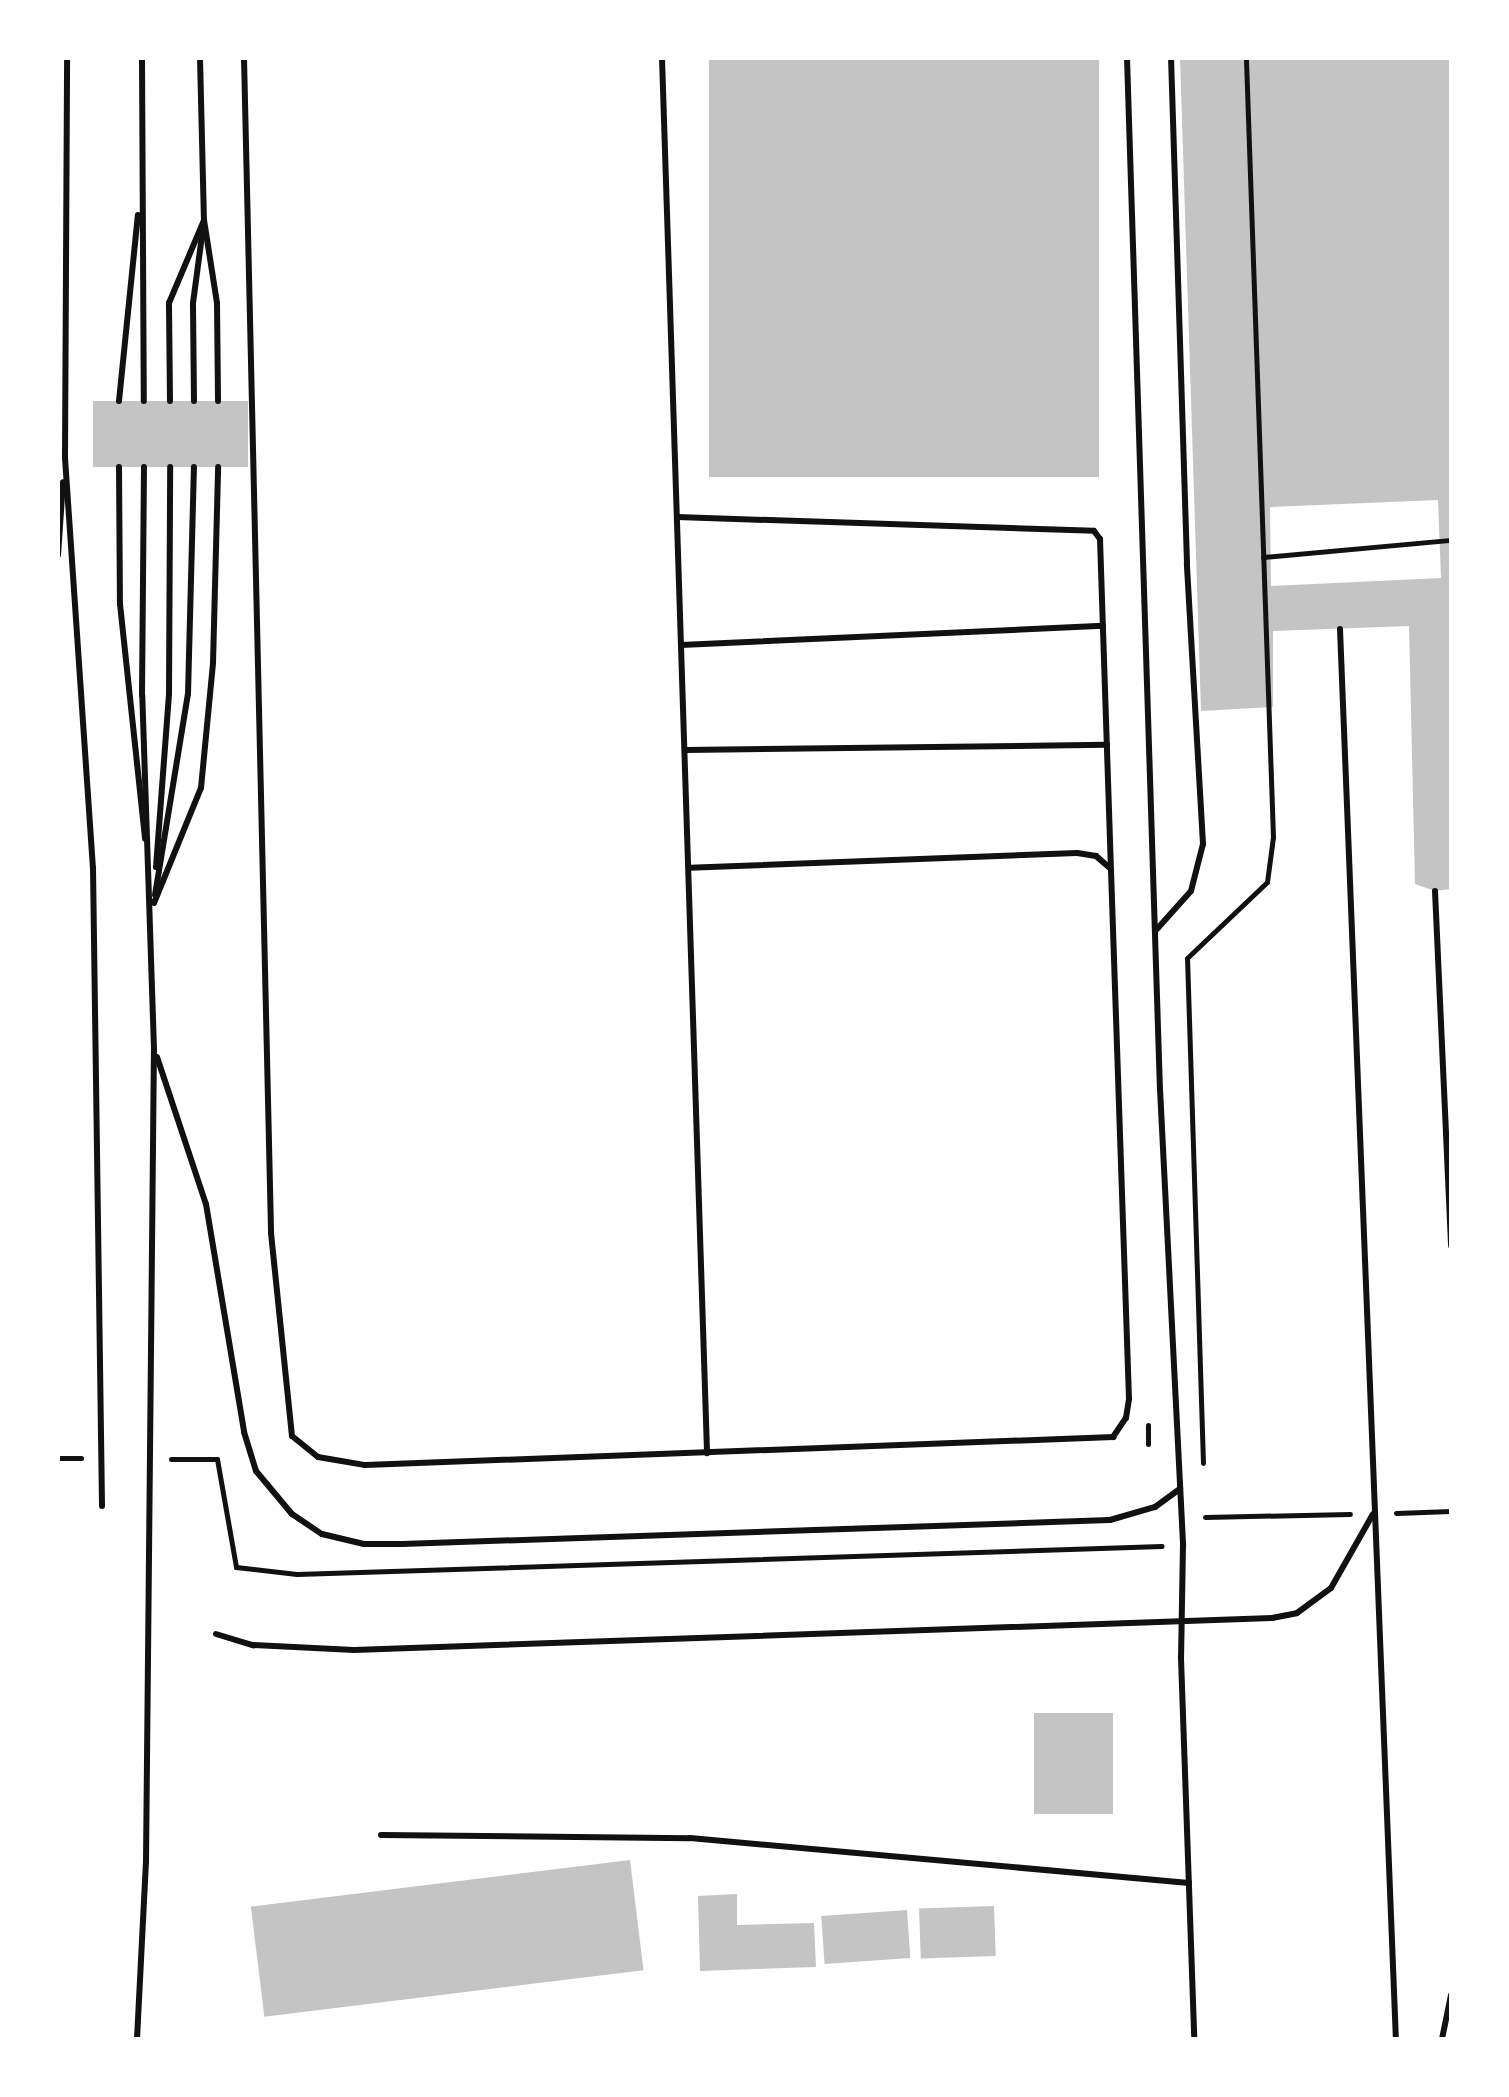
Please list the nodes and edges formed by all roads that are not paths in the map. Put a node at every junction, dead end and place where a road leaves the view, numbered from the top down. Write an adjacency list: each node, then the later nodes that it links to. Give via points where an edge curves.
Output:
1 (67, 58): 15 (lane)
2 (142, 58): 8 (lane)
3 (200, 58): 9 (lane)
4 (244, 58): 35 (lane, via 271,1233 292,1436 318,1457 352,1465)
5 (662, 58): 21 (lane)
6 (1127, 58): 32 (lane)
7 (1171, 58): 32 (lane, via 1187,563 1203,844 1191,891)
8 (141, 183): 10 (lane); 11 (lane)
9 (204, 220): 12 (lane, via 169,303); 13 (lane, via 193,303); 14 (lane, via 217,303)
10 (119, 401)
11 (144, 401)
12 (170, 401)
13 (194, 401)
14 (218, 401)
15 (65, 458): 22 (lane); 37 (lane, via 93,868)
16 (119, 467): 31 (lane, via 120,604)
17 (144, 467): 31 (lane, via 142,695)
18 (170, 467): 31 (lane, via 169,693)
19 (194, 467): 31 (lane, via 188,694)
20 (218, 467): 31 (lane, via 213,663 201,788)
21 (677, 517): 23 (lane, via 1094,531 1100,539); 25 (lane)
22 (58, 555)
23 (1103, 626): 25 (lane); 26 (lane)
24 (1340, 629): 38 (lane)
25 (681, 645): 27 (lane)
26 (1107, 745): 27 (lane); 29 (lane)
27 (685, 750): 28 (lane)
28 (690, 868): 29 (lane, via 1077,853 1096,856); 35 (lane)
29 (1111, 869): 35 (lane, via 1129,1399 1120,1431 1100,1440)
30 (1435, 891): 34 (lane)
31 (153, 906): 33 (lane)
32 (1157, 929): 36 (lane)
33 (154, 1049): 36 (lane, via 206,1204 244,1432 256,1471 292,1514 322,1534 364,1544 402,1544 1110,1520 1145,1512); 43 (lane, via 146,1862)
34 (1451, 1246)
35 (707, 1453)
36 (1180, 1489): 41 (lane)
37 (102, 1506)
38 (1373, 1513): 39 (lane, via 1331,1588 1306,1608 1272,1618 354,1650 253,1645); 45 (lane)
39 (216, 1634)
40 (381, 1835): 41 (lane, via 690,1838)
41 (1189, 1883): 44 (lane)
42 (1451, 1995): 46 (lane)
43 (137, 2039)
44 (1194, 2039)
45 (1396, 2039)
46 (1442, 2039)

